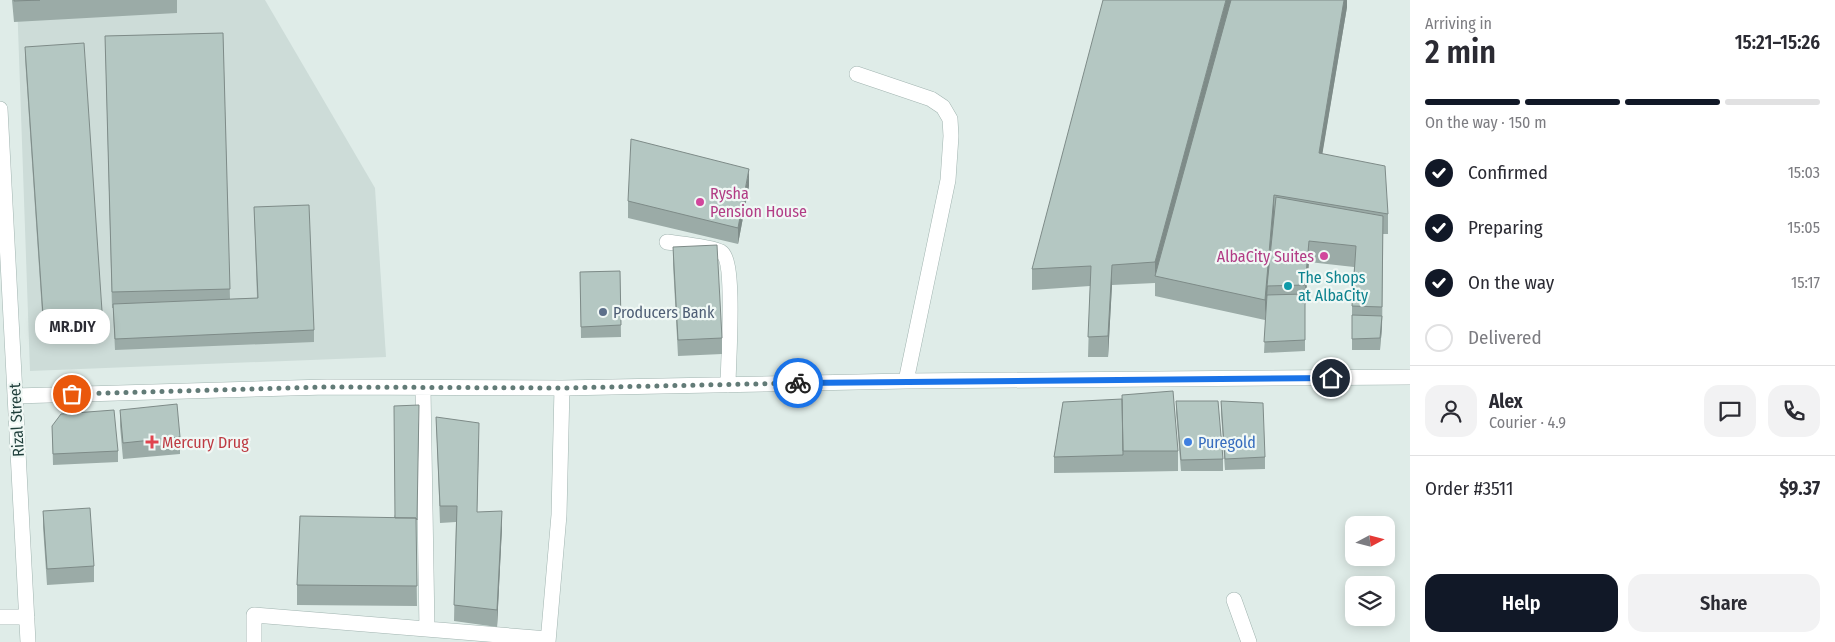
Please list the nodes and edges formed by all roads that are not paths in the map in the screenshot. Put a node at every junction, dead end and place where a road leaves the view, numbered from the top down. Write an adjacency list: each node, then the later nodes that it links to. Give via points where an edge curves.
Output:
1 (857, 74): 7 (street, via 932,99 943,106 950,119 948,180)
2 (0, 109): 3 (street, Rizal Street)
3 (3, 206): 6 (street, Rizal Street)
4 (667, 242): 8 (street, via 720,252 727,258 730,280)
5 (1410, 377): 7 (street)
6 (7, 380): 11 (street, Rizal Street)
7 (906, 381): 8 (street)
8 (728, 385): 9 (street)
9 (562, 388): 10 (street); 16 (street, via 559,515)
10 (423, 389): 11 (street, via 327,387); 15 (street)
11 (15, 396): 14 (street, Rizal Street)
12 (1234, 600): 19 (street)
13 (0, 616): 14 (street)
14 (27, 617): 17 (street, Rizal Street)
15 (427, 629): 16 (street); 18 (street, via 254,615)
16 (548, 640)
17 (28, 642)
18 (254, 642)
19 (1249, 642)

